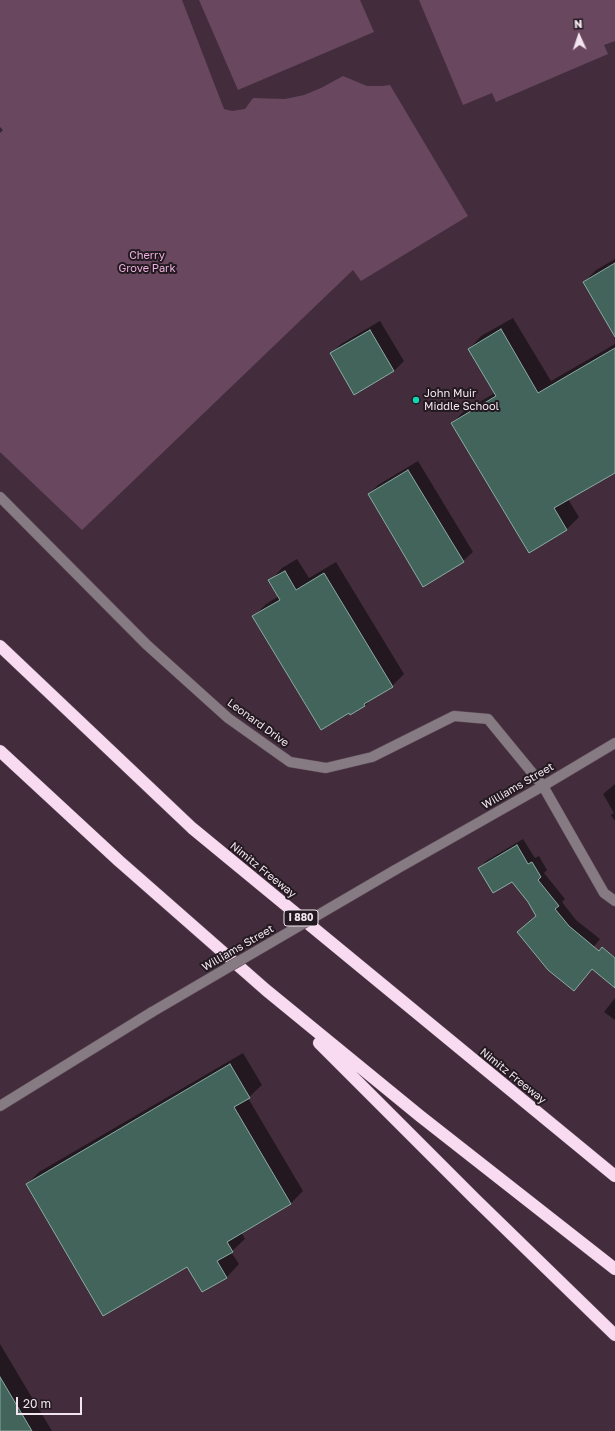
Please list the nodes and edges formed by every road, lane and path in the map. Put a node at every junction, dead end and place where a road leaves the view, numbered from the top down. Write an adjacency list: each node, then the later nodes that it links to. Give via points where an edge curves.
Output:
1 (0, 497): 5 (street, Leonard Drive, via 147,645 228,718 290,762 326,768 372,757 454,716 488,719)
2 (0, 646): 9 (highway, Nimitz Freeway / I 880, via 192,828)
3 (615, 743): 5 (street, Williams Street)
4 (0, 750): 7 (highway, via 113,855)
5 (543, 786): 6 (street, Leonard Drive, via 604,893); 8 (street, Williams Street, bridge, via 152,1012)
6 (615, 901)
7 (266, 990): 10 (highway, via 420,1116); 11 (highway)
8 (0, 1106)
9 (615, 1176)
10 (615, 1269)
11 (615, 1335)

